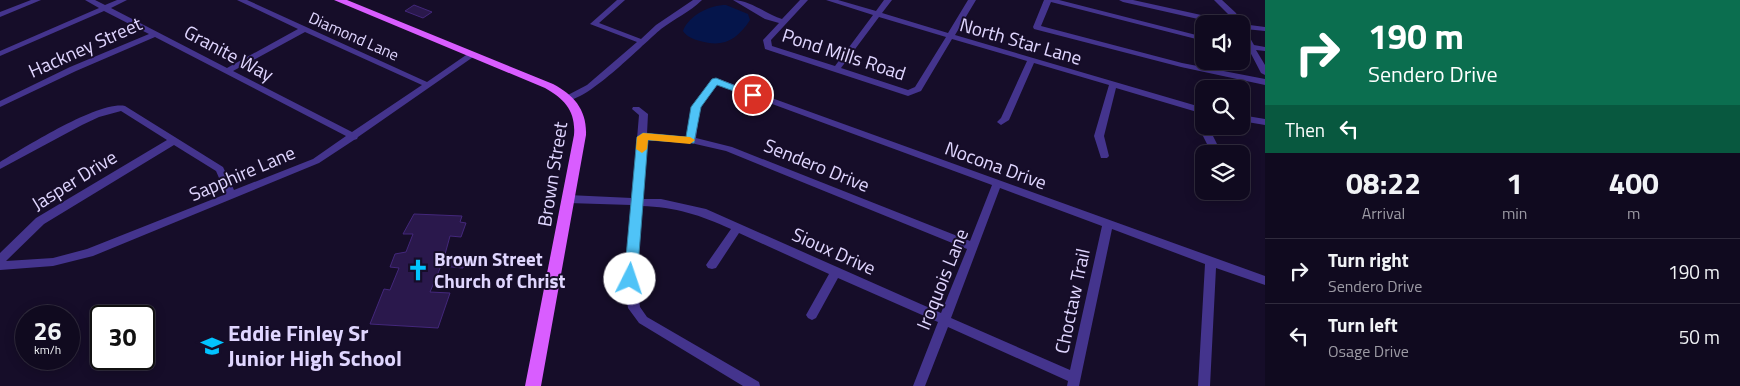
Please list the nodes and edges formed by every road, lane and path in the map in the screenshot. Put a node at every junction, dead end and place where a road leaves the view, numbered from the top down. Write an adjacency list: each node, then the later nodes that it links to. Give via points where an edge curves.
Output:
1 (37, 0): 17 (street)
2 (89, 0): 16 (street, Granite Way)
3 (123, 0): 16 (street)
4 (240, 0): 23 (street, Diamond Lane)
5 (339, 0): 32 (main road, Brown Street)
6 (621, 0): 28 (street, via 594,24)
7 (698, 0): 28 (street)
8 (737, 0): 21 (street)
9 (804, 0): 21 (street)
10 (830, 0): 18 (street, North Star Lane)
11 (888, 0): 18 (street)
12 (972, 0): 26 (street)
13 (1049, 0): 27 (street); 37 (street, via 1037,27 1181,65)
14 (1123, 0): 20 (street)
15 (1218, 0): 19 (street)
16 (105, 8): 25 (street, Granite Way); 31 (street)
17 (0, 15)
18 (876, 15): 26 (street, North Star Lane); 34 (street)
19 (1233, 15)
20 (1195, 16)
21 (783, 22): 34 (street, Pond Mills Road, via 766,44)
22 (1250, 27): 24 (street)
23 (304, 29): 35 (street); 38 (street, Diamond Lane)
24 (1265, 29)
25 (157, 34): 35 (street, Granite Way); 41 (street, Hackney Street)
26 (950, 37): 33 (street, North Star Lane); 34 (street, Pond Mills Road, via 918,89 912,92 903,93)
27 (1195, 37)
28 (644, 42): 40 (street, via 590,87)
29 (1251, 47): 30 (street); 36 (street)
30 (1265, 49)
31 (0, 54)
32 (472, 55): 38 (street, Sapphire Lane); 40 (main road, Brown Street, via 549,86)
33 (1031, 60): 39 (street, North Star Lane); 45 (street, via 1005,120)
34 (836, 70)
35 (228, 71): 47 (street, Granite Way)
36 (1265, 73)
37 (1265, 82)
38 (428, 85): 47 (street, Sapphire Lane)
39 (1113, 85): 43 (street, North Star Lane); 51 (street, via 1099,136)
40 (569, 98): 55 (main road, Brown Street, via 579,114 581,131)
41 (0, 104)
42 (636, 109): 48 (street, via 644,114)
43 (1195, 109)
44 (1250, 120): 46 (street)
45 (1001, 122)
46 (1265, 122)
47 (354, 136): 54 (street, Sapphire Lane, via 316,161)
48 (643, 137): 50 (street, Sendero Drive); 56 (street)
49 (175, 140): 52 (street, via 122,108 113,108); 54 (street, via 220,169); 60 (street, Jasper Drive, via 40,221)
50 (691, 140): 53 (street, Nocona Drive, via 696,107 716,81); 59 (street, Sendero Drive, via 747,156)
51 (1104, 156)
52 (0, 166)
53 (997, 184): 57 (street, Nocona Drive); 59 (street, Iroquois Lane)
54 (232, 196): 63 (street, Sapphire Lane, via 89,253 54,262)
55 (568, 199): 56 (street, Sioux Drive); 69 (main road, Brown Street)
56 (638, 202): 58 (street, Sioux Drive, via 688,208); 70 (street, via 630,279 636,311 643,320)
57 (1108, 224): 61 (street, Nocona Drive); 68 (street, Choctaw Trail)
58 (738, 227): 62 (street); 64 (street, Sioux Drive)
59 (973, 247): 67 (street, Iroquois Lane)
60 (0, 260)
61 (1211, 262): 65 (street, Nocona Drive); 72 (street)
62 (712, 265)
63 (0, 266)
64 (836, 271): 66 (street); 67 (street, Sioux Drive)
65 (1265, 281)
66 (812, 315)
67 (944, 320): 68 (street, Sioux Drive); 71 (street, Iroquois Lane)
68 (1074, 382)
69 (533, 386)
70 (754, 386)
71 (918, 386)
72 (1204, 386)

